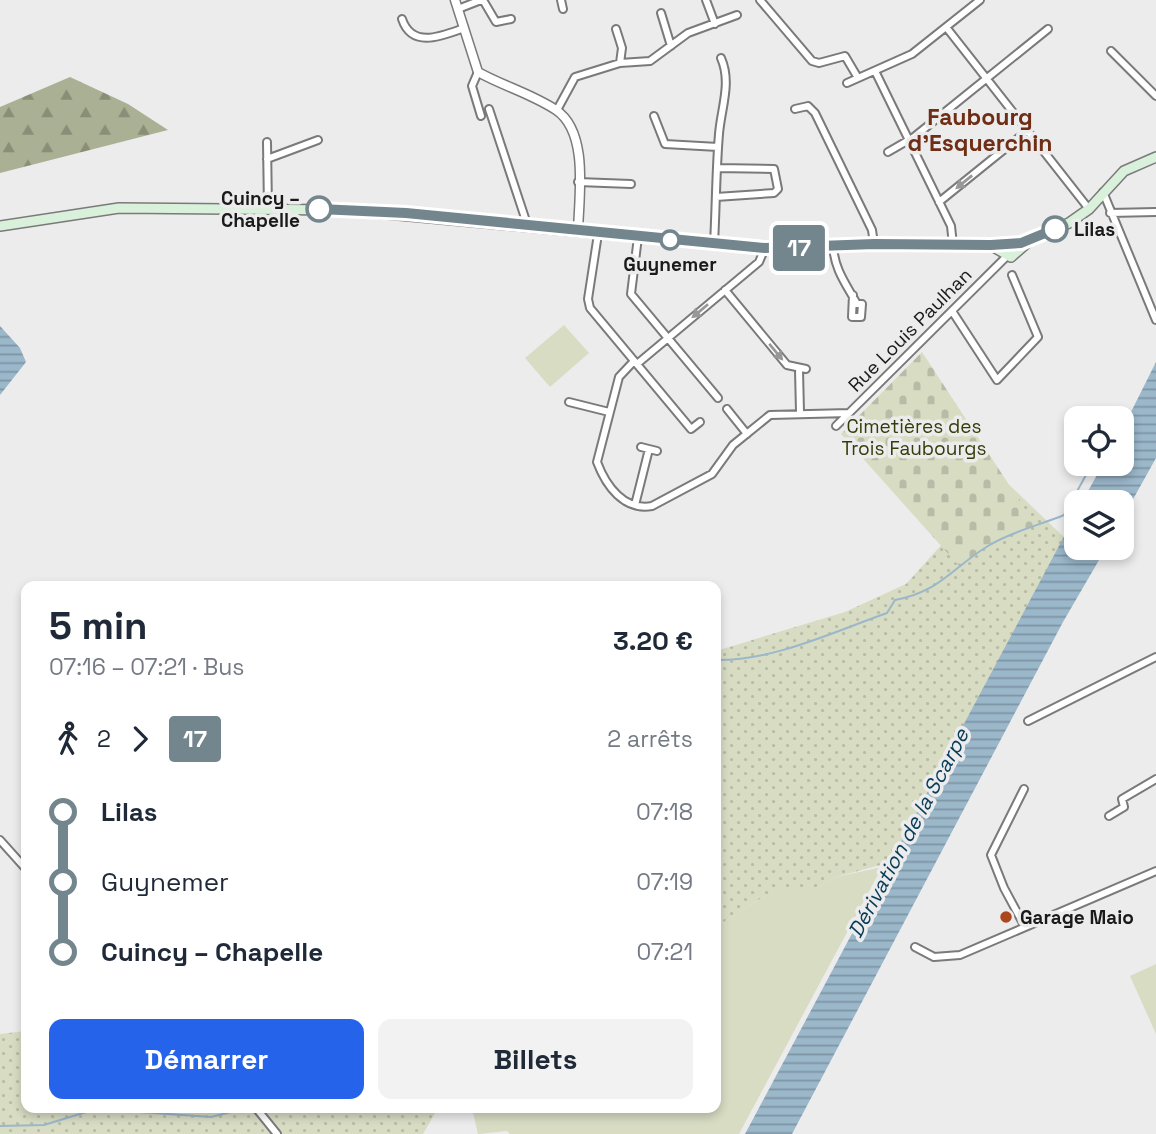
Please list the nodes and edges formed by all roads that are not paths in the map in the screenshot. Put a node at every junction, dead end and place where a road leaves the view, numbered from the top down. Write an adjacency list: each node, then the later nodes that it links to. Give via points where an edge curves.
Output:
1 (482, 0): 6 (street); 11 (street, via 496,22)
2 (561, 0): 7 (street)
3 (706, 0): 12 (street)
4 (760, 0): 23 (street, via 812,61 845,56)
5 (980, 0): 13 (street)
6 (457, 5): 14 (street)
7 (563, 9)
8 (661, 13): 17 (street)
9 (737, 15): 12 (street)
10 (402, 19): 14 (street, via 412,34 421,38)
11 (511, 19)
12 (715, 24): 17 (street, via 688,33)
13 (946, 27): 21 (street, via 912,54); 24 (street)
14 (464, 28): 22 (street)
15 (616, 29): 20 (street, via 622,48)
16 (1048, 29): 24 (street)
17 (671, 46): 20 (street, via 646,62)
18 (1111, 51): 26 (street)
19 (721, 58): 36 (street, via 726,71)
20 (620, 62): 29 (street, via 573,79)
21 (875, 71): 23 (street); 34 (street)
22 (478, 72): 29 (street); 30 (street, via 472,86)
23 (858, 78): 25 (street)
24 (986, 79): 32 (street); 34 (street)
25 (847, 83)
26 (1156, 96)
27 (489, 109): 51 (street)
28 (795, 109): 57 (street, via 808,106 815,113 872,230)
29 (557, 110): 41 (street, via 576,136)
30 (481, 116)
31 (654, 116): 36 (street, via 665,145)
32 (1027, 131): 45 (street, one-way to 45); 47 (street)
33 (318, 139): 39 (street)
34 (909, 141): 37 (street); 45 (street)
35 (267, 142): 39 (street)
36 (718, 147): 40 (street)
37 (888, 152)
38 (1156, 157): 43 (main road, via 1128,168)
39 (267, 159): 46 (street)
40 (718, 168): 44 (street); 44 (street, via 774,169 778,189)
41 (578, 182): 42 (street); 52 (street)
42 (631, 184)
43 (1103, 192): 47 (main road); 49 (street)
44 (716, 197): 56 (street)
45 (939, 202): 58 (street, via 952,229)
46 (268, 209): 50 (main road, via 119,208); 51 (main road, via 372,211)
47 (1089, 209): 55 (main road)
48 (1156, 212): 49 (street)
49 (1111, 213): 66 (street)
50 (0, 225)
51 (528, 227): 52 (main road)
52 (578, 231): 53 (main road)
53 (598, 234): 54 (main road); 68 (street, via 589,305)
54 (638, 237): 56 (main road); 67 (street, via 631,292)
55 (1038, 237): 61 (main road); 61 (main road, via 1017,253)
56 (714, 244): 60 (main road)
57 (874, 244): 58 (main road); 59 (main road)
58 (953, 245): 61 (main road)
59 (832, 246): 60 (main road); 64 (street, via 834,265)
60 (765, 248): 63 (street, via 759,262)
61 (1008, 249): 65 (street, Rue Louis Paulhan)
62 (1012, 275): 65 (street, via 1038,337 997,380)
63 (725, 290): 67 (street, one-way to 67); 73 (street, one-way to 73, via 787,365 803,370)
64 (853, 295)
65 (952, 311): 74 (street, Rue Louis Paulhan)
66 (1156, 320)
67 (668, 338): 68 (street); 69 (street)
68 (636, 362): 72 (street, via 620,374); 75 (street, via 691,429)
69 (718, 398)
70 (569, 402): 72 (street)
71 (727, 409): 77 (street)
72 (610, 412): 79 (street, via 598,464 619,499)
73 (800, 412): 74 (street); 77 (street, via 773,414)
74 (849, 413): 76 (street, Rue Louis Paulhan)
75 (700, 422)
76 (835, 426)
77 (747, 434): 79 (street, via 712,474 652,506)
78 (641, 447): 79 (street, via 653,450)
79 (635, 505)
80 (1156, 657): 81 (street)
81 (1028, 721)
82 (1156, 779): 84 (street, via 1122,799 1124,807)
83 (1024, 789): 88 (street, via 991,855 1003,888)
84 (1109, 816)
85 (0, 841): 86 (street)
86 (21, 864)
87 (1156, 872): 88 (street)
88 (1026, 927): 89 (street, via 960,955 934,957)
89 (915, 947)
90 (260, 1113): 91 (street)
91 (277, 1134)

